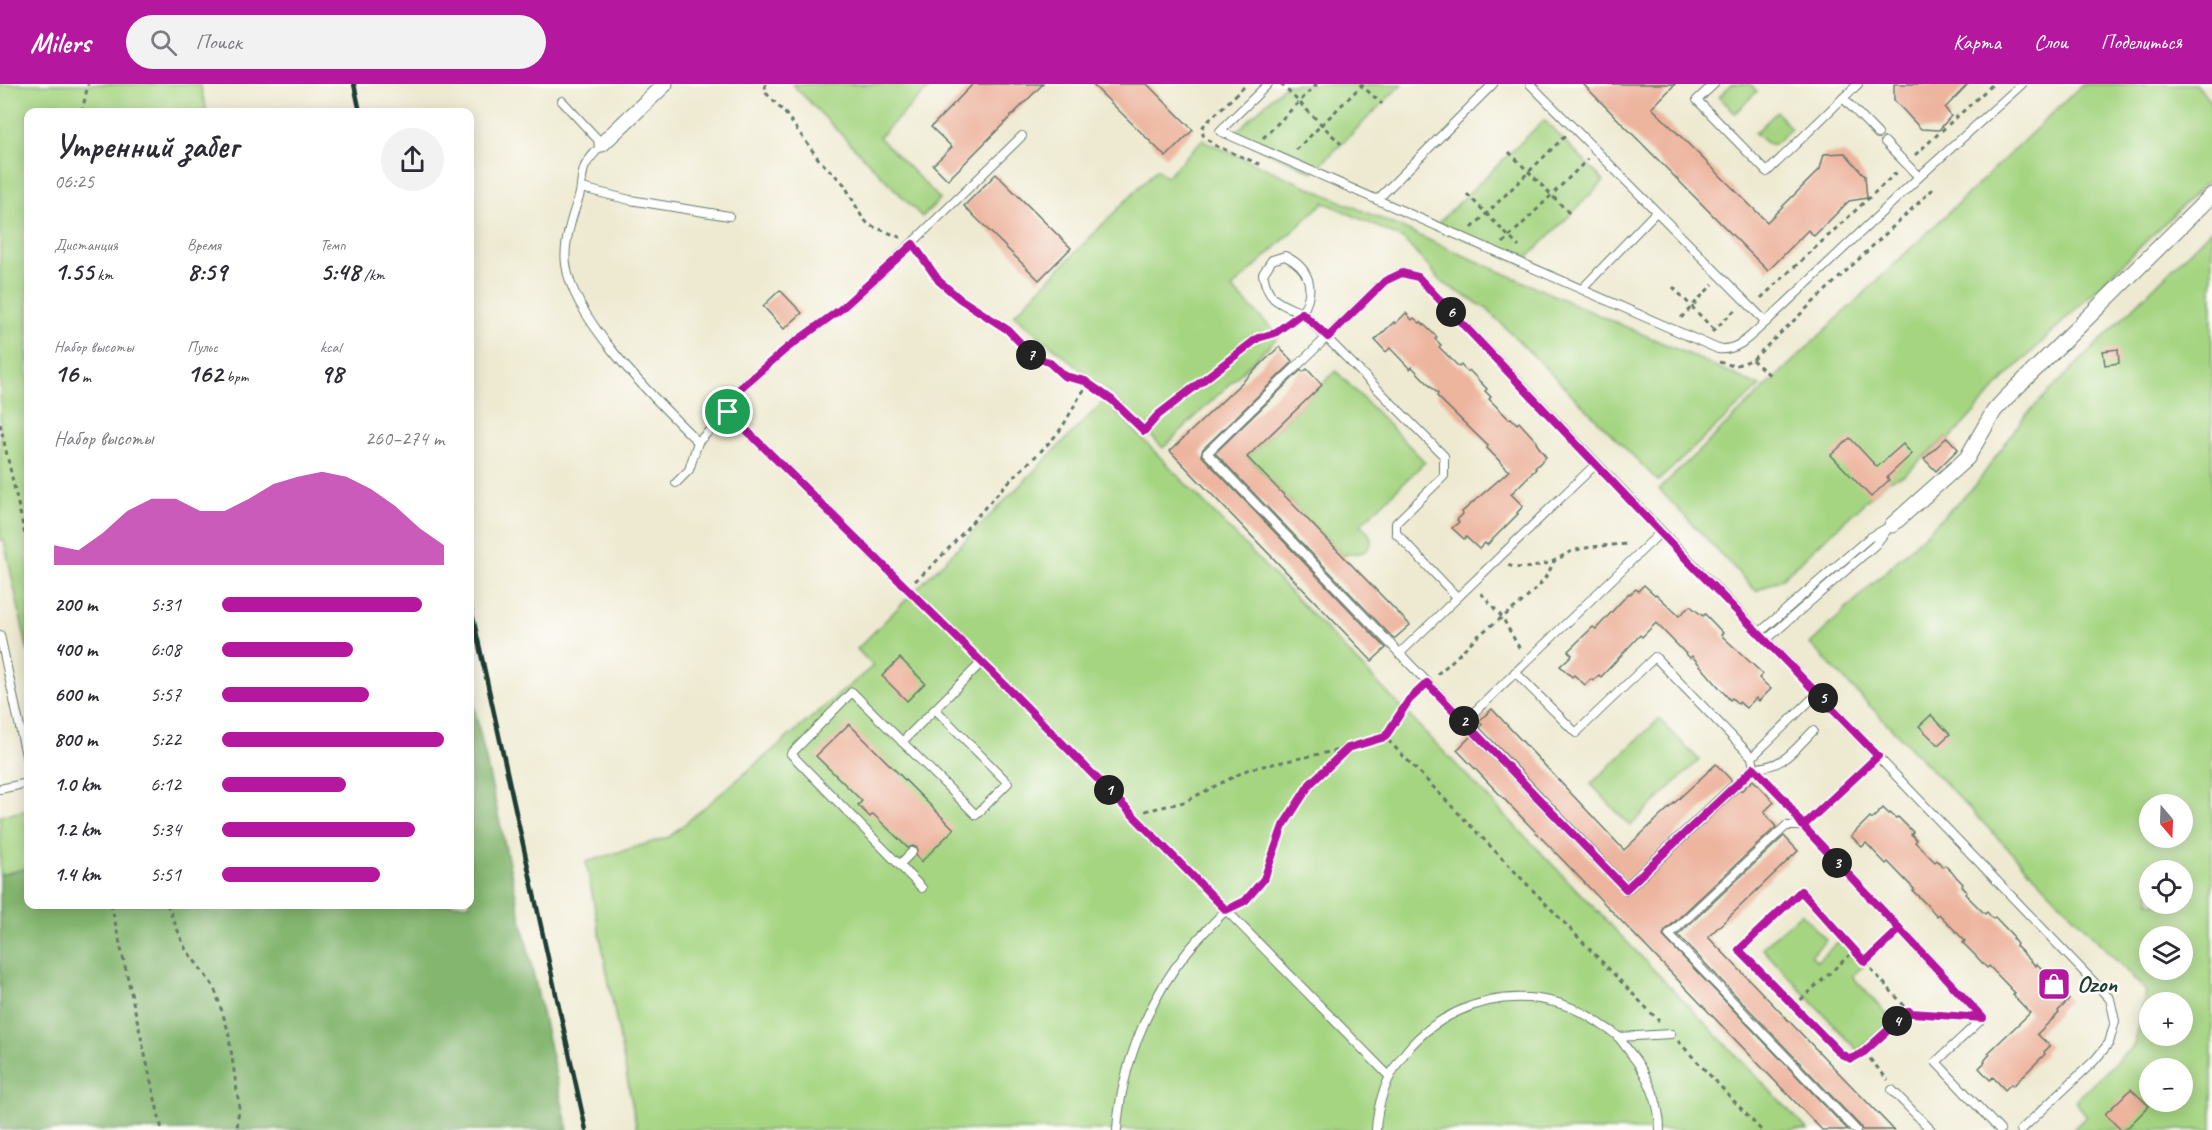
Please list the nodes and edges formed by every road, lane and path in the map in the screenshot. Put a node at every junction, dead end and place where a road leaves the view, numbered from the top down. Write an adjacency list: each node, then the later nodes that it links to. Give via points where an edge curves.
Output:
1 (88, 84): 19 (path)
2 (664, 84): 25 (street)
3 (765, 84): 46 (path, via 766,93 820,161 844,184 868,225)
4 (1248, 84): 30 (path, via 1202,128 1207,140)
5 (1268, 84): 27 (lane, via 1220,131)
6 (1281, 84): 17 (path)
7 (1317, 84): 17 (path)
8 (1493, 84): 39 (lane)
9 (1530, 84): 21 (lane)
10 (1714, 84): 15 (lane, via 1697,100 1767,172)
11 (1858, 84): 15 (lane)
12 (1993, 84): 32 (path)
13 (2022, 84): 34 (lane)
14 (1362, 85): 18 (path); 20 (path)
15 (1843, 98): 22 (lane)
16 (562, 101): 25 (lane)
17 (1299, 102): 20 (path); 27 (path)
18 (1382, 104)
19 (83, 108)
20 (1322, 125): 26 (path); 31 (path)
21 (1573, 128): 28 (lane); 33 (path)
22 (1878, 134)
23 (1022, 136): 46 (lane)
24 (1886, 142): 32 (lane)
25 (602, 144): 35 (lane, via 584,167)
26 (1341, 144)
27 (1255, 146): 30 (path); 31 (lane)
28 (1596, 151): 37 (path); 40 (lane)
29 (1509, 152): 33 (path)
30 (1243, 157): 31 (path, via 1276,171)
31 (1286, 160): 39 (lane)
32 (1906, 164): 34 (lane); 52 (path, via 1760,298 1753,292)
33 (1528, 172): 37 (path); 41 (path)
34 (1919, 177): 55 (lane); 60 (path, via 1932,190)
35 (582, 188): 43 (lane); 66 (lane, via 570,221 566,264 574,294 640,384)
36 (1467, 194): 41 (path)
37 (1551, 195): 42 (path); 44 (path)
38 (2212, 195): 69 (street, via 2005,399 1967,458)
39 (1377, 200): 45 (lane)
40 (1656, 212): 51 (lane); 52 (lane)
41 (1486, 213): 44 (path); 45 (path)
42 (1571, 215)
43 (729, 216)
44 (1509, 237): 47 (path); 48 (path)
45 (1462, 238): 48 (lane)
46 (913, 244): 63 (path, via 939,281 960,299 1008,330 1031,354 1050,363 1064,376); 64 (lane, via 841,309 737,391)
47 (1522, 250)
48 (1494, 251): 51 (lane)
49 (1707, 278): 53 (path, via 1713,284)
50 (1673, 287): 53 (path)
51 (1582, 289): 56 (lane)
52 (1744, 301): 55 (lane); 57 (path)
53 (1692, 307): 56 (path); 57 (path)
54 (1302, 313): 54 (lane, via 1280,304 1266,291 1263,274 1272,260 1286,256 1307,274 1311,294); 58 (lane); 63 (path, via 1275,333 1258,338 1158,415 1144,431)
55 (1766, 322): 56 (lane, via 1736,348 1727,350)
56 (1671, 329)
57 (1714, 330): 59 (path, via 1709,335)
58 (1328, 337): 67 (lane, via 1385,281 1402,273 1418,277); 77 (lane, via 1444,456 1444,476 1396,523 1396,533); 82 (lane, via 1207,453)
59 (1716, 337)
60 (1752, 360): 61 (path, via 1734,366); 62 (path)
61 (1717, 362)
62 (1771, 376)
63 (1089, 384): 76 (path, via 1079,395 1070,417 1038,456)
64 (728, 412): 66 (lane); 76 (lane)
65 (0, 424): 70 (path)
66 (699, 442): 68 (lane, via 690,470)
67 (1596, 464): 71 (lane); 73 (lane)
68 (676, 483)
69 (1892, 525): 79 (lane, via 1869,538); 81 (lane, via 1875,545)
70 (24, 530)
71 (1660, 532): 72 (lane); 79 (lane)
72 (1645, 547): 74 (path, via 1595,546 1573,550); 83 (lane)
73 (1496, 560): 74 (path, via 1514,568); 75 (lane)
74 (1554, 561): 78 (path, via 1539,585)
75 (1472, 582): 77 (lane); 78 (path)
76 (907, 589): 84 (lane)
77 (1457, 597): 82 (lane)
78 (1502, 617): 83 (path); 86 (path)
79 (1759, 633): 81 (lane)
80 (0, 635): 93 (lane)
81 (1766, 640): 87 (lane)
82 (1399, 654): 86 (lane)
83 (1527, 660): 85 (lane)
84 (982, 662): 88 (lane); 100 (lane)
85 (1515, 672): 89 (lane); 96 (lane, via 1576,733 1655,657)
86 (1427, 683): 89 (lane); 91 (path, via 1409,700)
87 (1818, 693): 95 (lane); 96 (lane)
88 (935, 709): 92 (lane); 92 (lane, via 1008,783 976,815)
89 (1464, 722): 97 (lane, via 1626,889)
90 (1813, 731): 97 (lane, via 1784,760 1770,767)
91 (1385, 737): 94 (path); 114 (path)
92 (902, 742): 103 (lane, via 852,692 791,754)
93 (24, 746)
94 (1348, 748): 100 (path, via 1249,768 1184,802); 107 (path, via 1310,784 1283,826 1264,879 1245,901)
95 (1878, 756): 101 (lane); 128 (lane, via 2110,999 2115,1021 2109,1043)
96 (1752, 757): 97 (lane)
97 (1754, 768): 101 (path, via 1785,800)
98 (24, 784): 99 (lane)
99 (0, 789)
100 (1132, 814): 107 (lane)
101 (1803, 826): 108 (lane); 125 (lane, via 1786,826 1669,935)
102 (912, 852): 103 (lane)
103 (900, 864): 104 (lane)
104 (922, 888)
105 (112, 909): 119 (path)
106 (169, 909): 120 (path, via 185,948 214,987 228,1030 239,1105)
107 (1226, 910): 117 (lane); 121 (lane, via 1187,952 1155,1000 1132,1053 1118,1109)
108 (1900, 929): 110 (path); 113 (lane)
109 (1854, 951): 110 (path); 111 (path); 111 (path, via 1801,891 1739,950)
110 (1865, 962): 112 (path)
111 (1794, 1006): 116 (path, via 1841,1054 1851,1059)
112 (1909, 1011): 113 (path); 116 (path)
113 (1983, 1018): 127 (lane, via 1936,1062)
114 (1671, 1034): 115 (lane); 124 (path)
115 (1618, 1037): 117 (lane, via 1581,1011 1539,998 1494,999 1452,1013 1416,1040); 123 (lane, via 1646,1073 1660,1117)
116 (1864, 1052): 118 (path)
117 (1389, 1076): 122 (lane, via 1377,1113)
118 (1892, 1090): 126 (lane)
119 (162, 1130)
120 (237, 1130)
121 (1117, 1130)
122 (1376, 1130)
123 (1660, 1130)
124 (1761, 1130)
125 (1856, 1130)
126 (1931, 1130)
127 (2000, 1130)
128 (2021, 1130)

